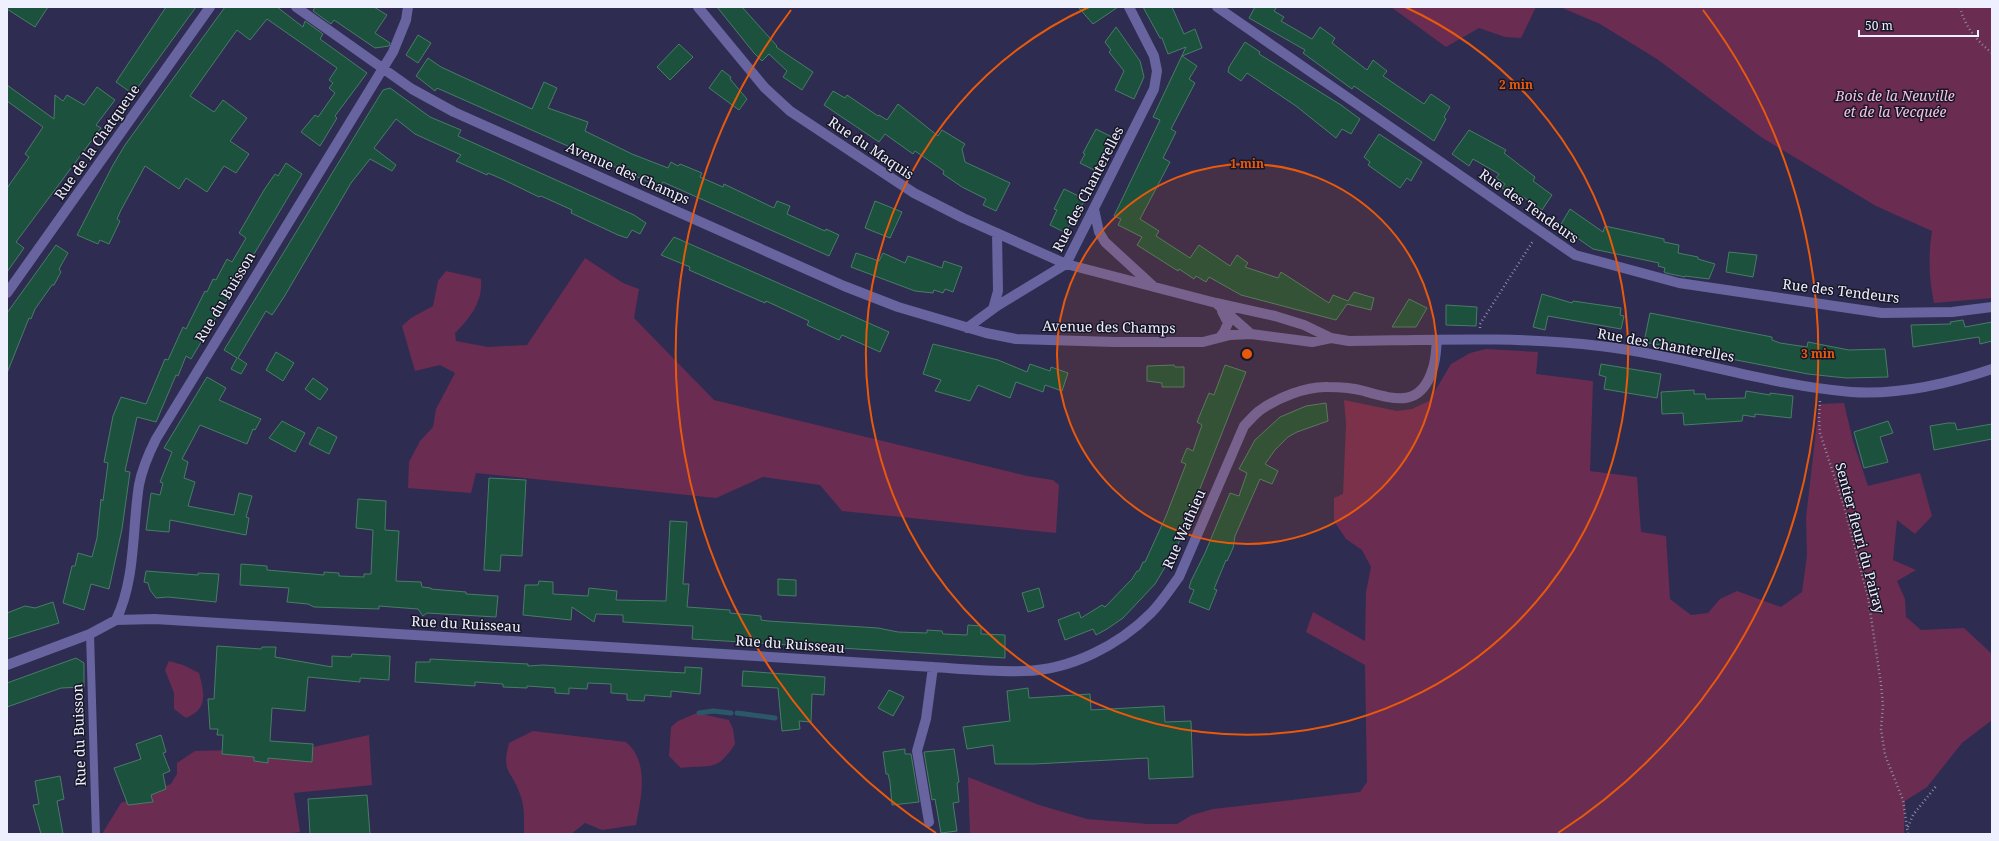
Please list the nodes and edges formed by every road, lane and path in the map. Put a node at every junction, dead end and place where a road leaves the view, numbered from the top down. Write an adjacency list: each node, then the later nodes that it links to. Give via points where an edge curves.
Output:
1 (210, 7): 15 (street, Rue de la Chatqueue)
2 (296, 7): 9 (street, Avenue des Champs)
3 (408, 7): 9 (street, Rue du Buisson, via 406,20 393,52)
4 (698, 7): 11 (street, Rue du Maquis, via 765,88 790,111 914,193)
5 (1129, 7): 10 (street, Rue des Chanterelles, via 1154,56 1158,71 1154,88)
6 (1217, 7): 17 (street, Rue des Tendeurs, via 1576,255 1679,283 1882,313 1952,312)
7 (1960, 7): 8 (path, via 1963,20 1976,39)
8 (1992, 53)
9 (383, 68): 20 (street, Avenue des Champs, via 412,89 454,112 844,286 898,307); 27 (street, Rue du Buisson, via 156,439 144,466 125,596)
10 (1094, 209): 13 (street, Rue des Chanterelles); 14 (street, via 1099,232 1105,242)
11 (997, 233): 13 (street, Rue du Maquis); 18 (street, via 998,285)
12 (1526, 252): 19 (path)
13 (1066, 264): 14 (street, Rue des Chanterelles); 18 (street)
14 (1154, 287): 16 (street, Rue des Chanterelles)
15 (7, 293)
16 (1216, 303): 21 (street, Rue des Chanterelles); 22 (street, via 1228,323); 23 (street, Rue des Chanterelles, via 1289,320)
17 (1992, 307)
18 (993, 309): 20 (street)
19 (1480, 324)
20 (967, 328): 22 (street, Avenue des Champs, via 1023,339 1203,342)
21 (1251, 334): 22 (street, Avenue des Champs); 23 (street, Rue des Chanterelles, via 1312,342)
22 (1220, 337)
23 (1331, 338): 24 (street, Rue des Chanterelles)
24 (1437, 340): 26 (street, Rue des Chanterelles, via 1601,346); 30 (street, Rue Wathieu, via 1433,367 1426,383 1416,394 1407,398 1386,398 1363,391 1327,387 1290,395 1259,411 1244,426 1179,577 1152,612 1116,641 1089,656 1026,671)
25 (1992, 368): 26 (street, Rue des Chanterelles, via 1944,383 1906,390 1858,392)
26 (1822, 388): 33 (path, Sentier fleuri du Pairay, via 1820,433 1844,506 1868,598 1881,684 1881,729 1885,755 1903,800)
27 (116, 620): 28 (street, Rue du Ruisseau); 30 (street, Rue du Ruisseau, via 155,619)
28 (90, 634): 29 (street, Rue du Ruisseau); 34 (lane, Rue du Buisson)
29 (7, 665)
30 (933, 667): 32 (street, via 926,719 918,751)
31 (1937, 785): 33 (path, via 1913,815)
32 (929, 822)
33 (1908, 828): 35 (path, Sentier fleuri du Pairay)
34 (96, 834)
35 (1908, 834)

